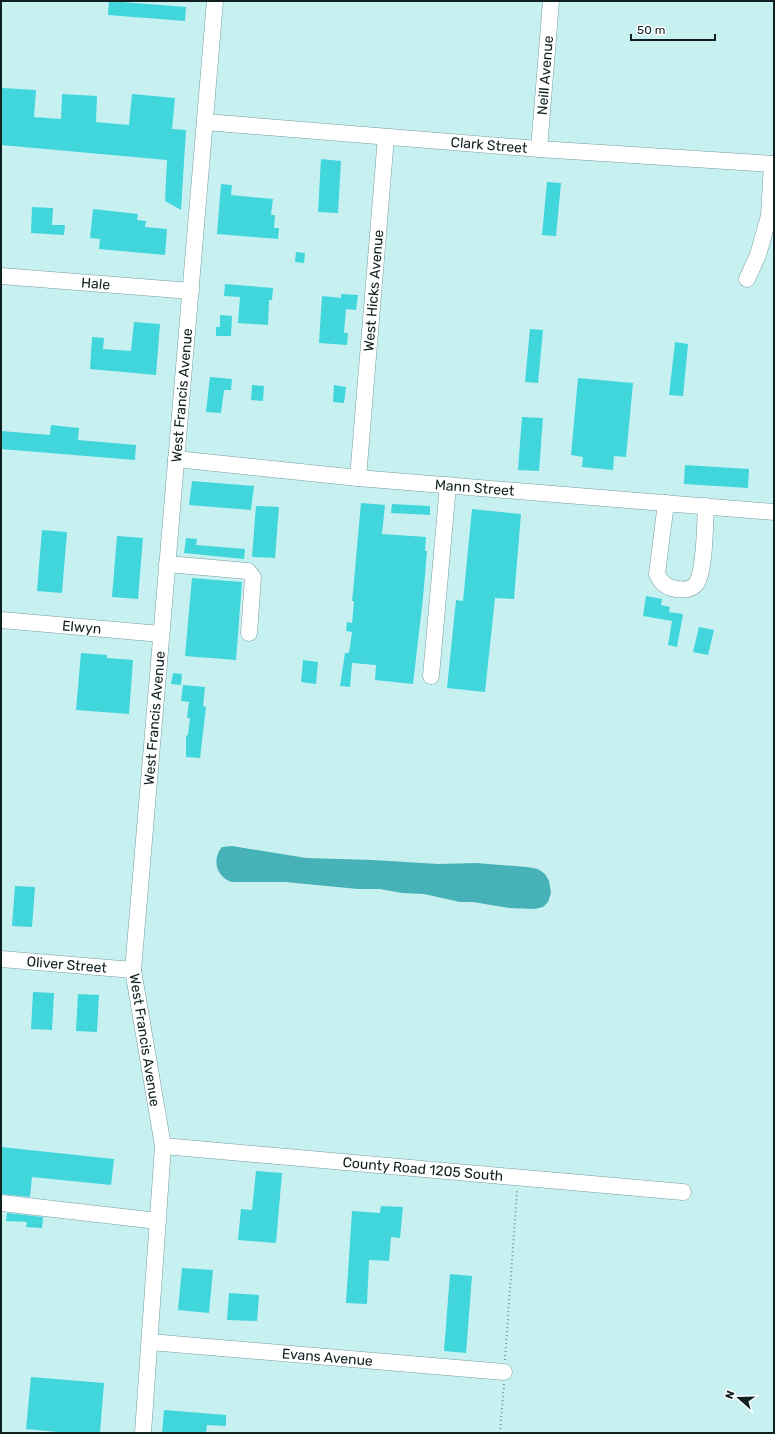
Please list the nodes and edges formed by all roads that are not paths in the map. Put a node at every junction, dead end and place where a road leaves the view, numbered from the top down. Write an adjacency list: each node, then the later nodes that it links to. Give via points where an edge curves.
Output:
1 (215, 1): 3 (street, West Francis Avenue)
2 (551, 1): 5 (street, Neill Avenue)
3 (205, 122): 4 (street, Clark Street); 9 (street, West Francis Avenue)
4 (386, 137): 5 (street, Clark Street); 10 (street, West Hicks Avenue)
5 (539, 148): 6 (street, Clark Street)
6 (773, 164): 8 (street, via 769,216 758,255)
7 (1, 276): 9 (street, Hale)
8 (747, 279)
9 (191, 291): 11 (street, West Francis Avenue)
10 (361, 444): 12 (street, West Hicks Avenue, via 357,458 350,467 339,473); 13 (street, West Hicks Avenue)
11 (176, 459): 12 (street, Mann Street); 18 (street, West Francis Avenue)
12 (326, 475): 13 (street, Mann Street)
13 (358, 478): 14 (street, Mann Street)
14 (448, 485): 15 (street, Mann Street); 22 (street)
15 (666, 503): 16 (street, Mann Street); 16 (street, via 657,574 667,586 686,590 697,583 701,567)
16 (706, 506): 17 (street, Mann Street)
17 (774, 512)
18 (167, 564): 20 (street, via 248,571 253,577); 21 (street, West Francis Avenue)
19 (1, 620): 21 (street, Elwyn)
20 (249, 633)
21 (161, 634): 24 (street, West Francis Avenue)
22 (431, 676)
23 (1, 959): 24 (street, Oliver Street)
24 (133, 970): 25 (street, West Francis Avenue)
25 (163, 1146): 26 (street, County Road 1205 South); 28 (street, West Francis Avenue)
26 (683, 1192)
27 (1, 1203): 28 (street)
28 (158, 1221): 29 (street, West Francis Avenue)
29 (150, 1342): 30 (street, Evans Avenue); 31 (street, West Francis Avenue)
30 (504, 1372)
31 (143, 1433)

